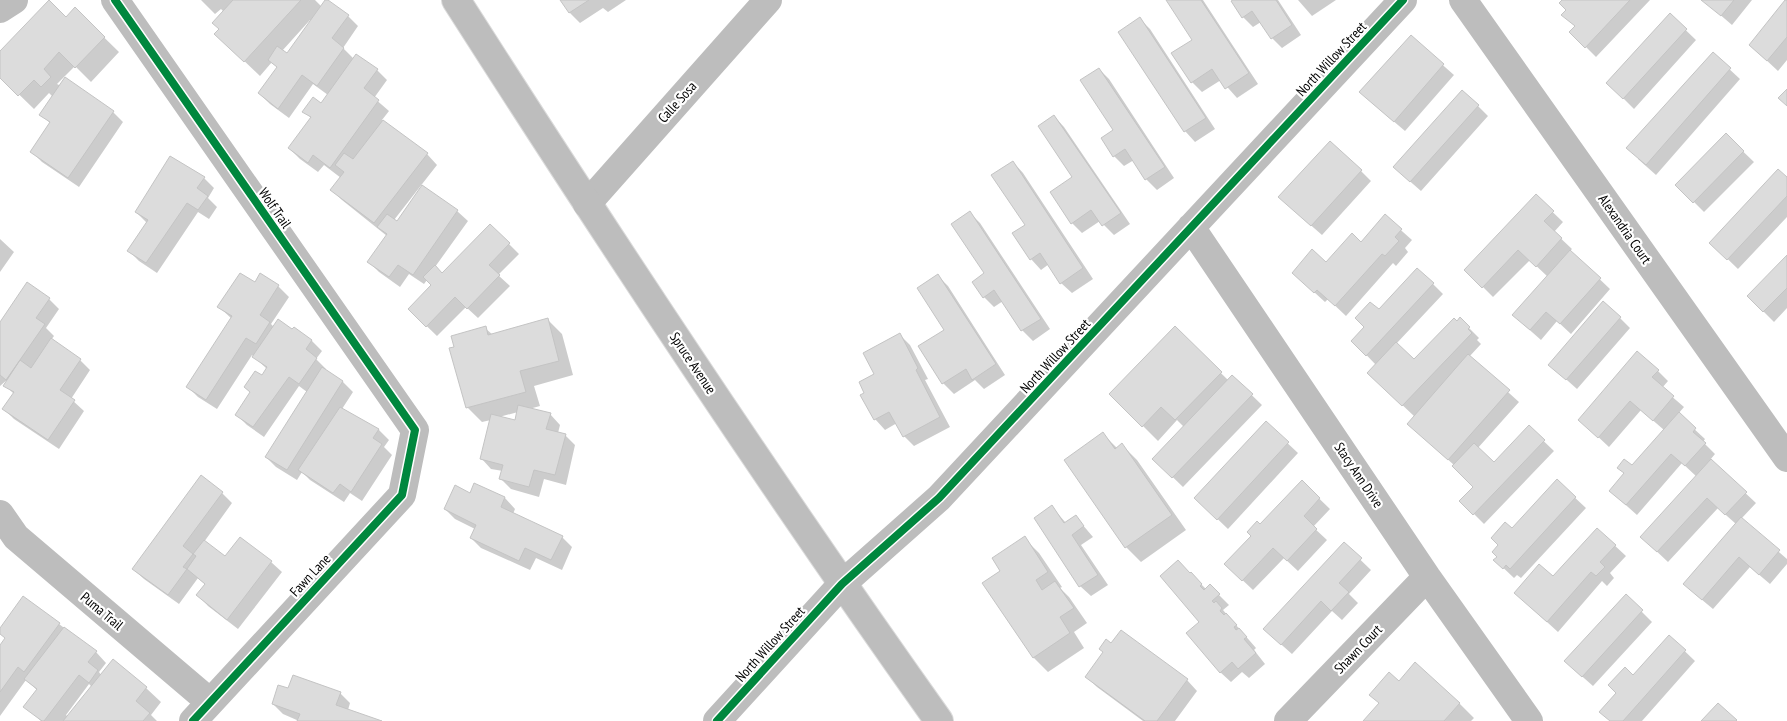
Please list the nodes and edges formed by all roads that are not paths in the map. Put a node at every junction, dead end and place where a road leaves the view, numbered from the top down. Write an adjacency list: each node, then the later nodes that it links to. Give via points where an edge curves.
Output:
1 (14, 0): 7 (street)
2 (115, 0): 10 (street, Wolf Trail)
3 (456, 0): 8 (street, Spruce Avenue)
4 (768, 0): 8 (street, Calle Sosa)
5 (1403, 0): 9 (street, North Willow Street)
6 (1464, 0): 11 (street, Alexandria Court)
7 (0, 9)
8 (587, 204): 14 (street, Spruce Avenue)
9 (1191, 227): 13 (street, Stacy Ann Drive); 14 (street, North Willow Street, via 939,498)
10 (415, 430): 15 (street, Fawn Lane, via 402,495)
11 (1787, 458)
12 (0, 514): 15 (street, Puma Trail, via 16,537)
13 (1427, 577): 18 (street, Shawn Court); 19 (street, Stacy Ann Drive)
14 (842, 584): 16 (street, North Willow Street); 17 (street, Spruce Avenue)
15 (202, 712)
16 (717, 721)
17 (939, 721)
18 (1288, 721)
19 (1530, 721)

